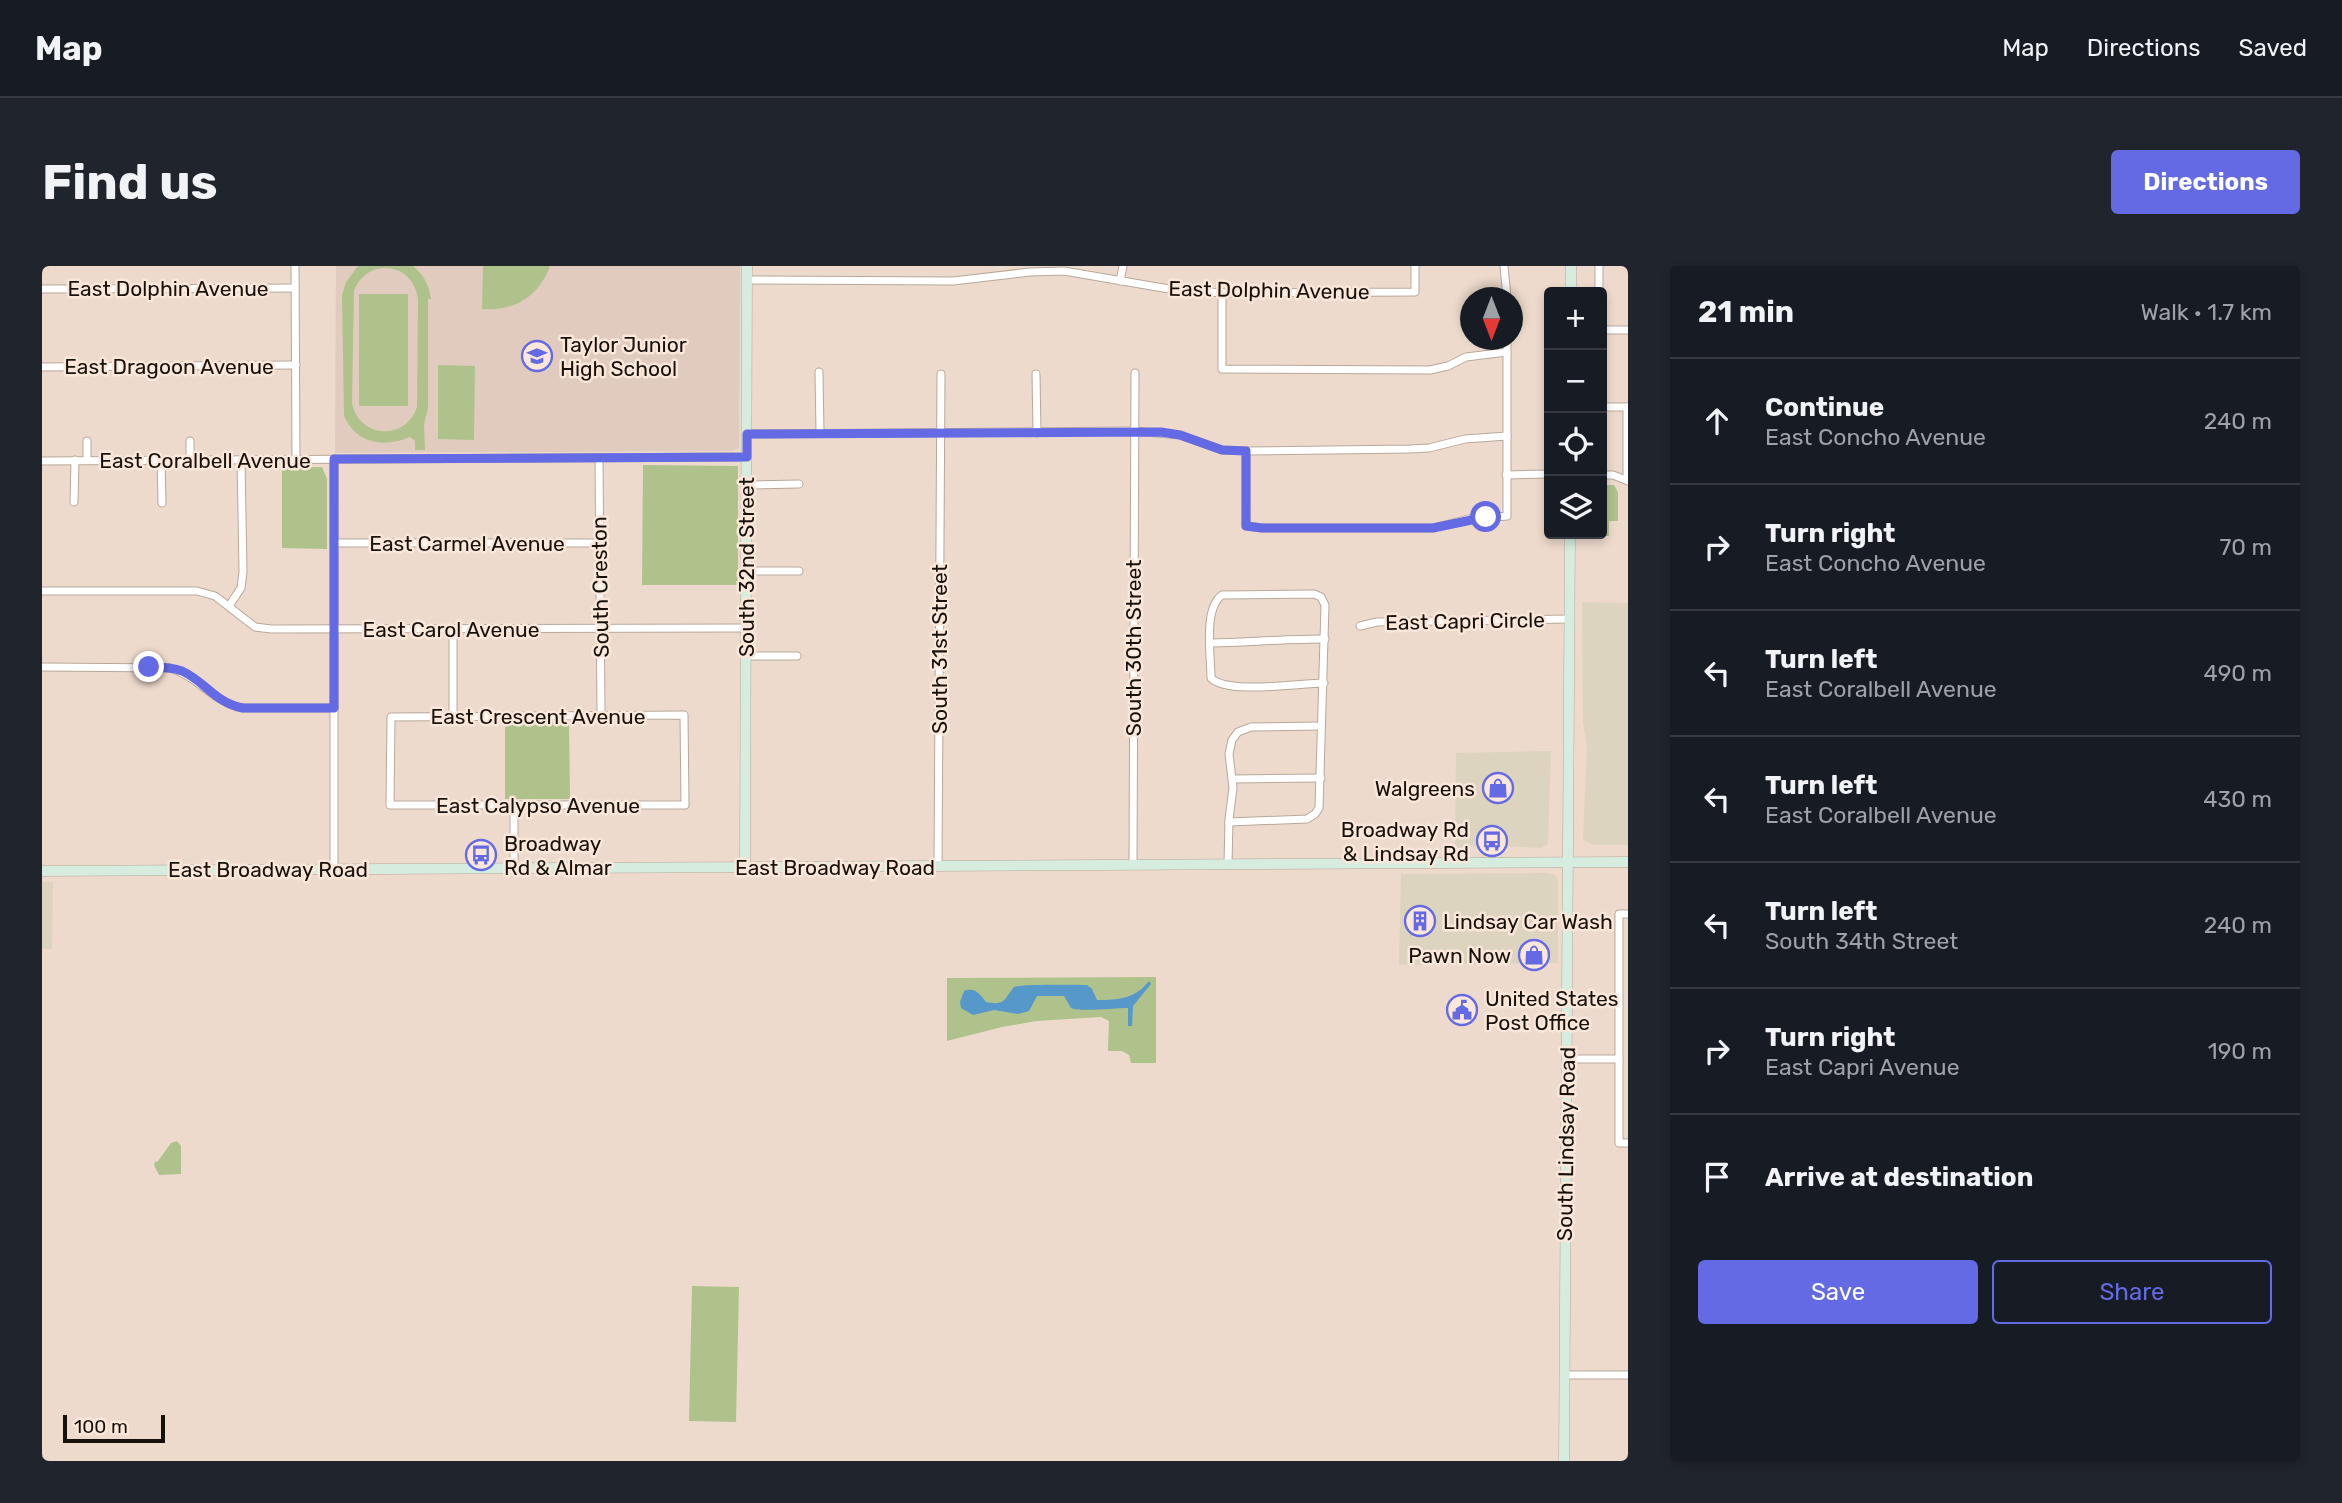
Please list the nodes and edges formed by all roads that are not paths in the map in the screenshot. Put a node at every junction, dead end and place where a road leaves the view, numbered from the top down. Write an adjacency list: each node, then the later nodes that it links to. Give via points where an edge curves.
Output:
1 (295, 266): 13 (street)
2 (747, 266): 8 (main road, South 32nd Street)
3 (1123, 266): 9 (street)
4 (1415, 266): 15 (street, East Dolphin Avenue, via 1415,292)
5 (1504, 266): 10 (street)
6 (1571, 266): 11 (main road)
7 (1599, 266): 12 (street)
8 (747, 280): 9 (street, East Dolphin Avenue, via 953,281 1064,271); 31 (main road, South 32nd Street)
9 (1120, 281): 15 (street, East Dolphin Avenue)
10 (1506, 287)
11 (1571, 287)
12 (1599, 287)
13 (295, 288): 14 (street, East Dolphin Avenue); 19 (street)
14 (42, 289)
15 (1223, 293): 18 (street, via 1223,369 1430,370 1466,357)
16 (1607, 330): 17 (street)
17 (1628, 330)
18 (1507, 352): 32 (street)
19 (296, 365): 20 (street, East Dragoon Avenue); 38 (street)
20 (42, 367)
21 (819, 372): 28 (street)
22 (1135, 373): 27 (street, South 30th Street)
23 (941, 374): 29 (street, South 31st Street)
24 (1036, 374): 30 (street)
25 (1607, 407): 26 (street)
26 (1628, 407): 49 (street)
27 (1134, 431): 30 (street); 35 (street, via 1180,435 1222,450); 86 (street, South 30th Street)
28 (820, 433): 29 (street); 31 (street)
29 (941, 433): 30 (street); 87 (street, South 31st Street)
30 (1037, 433)
31 (747, 434): 36 (main road, South 32nd Street)
32 (1507, 436): 35 (street, via 1429,448); 47 (street)
33 (87, 441): 41 (street)
34 (190, 441): 43 (street)
35 (1246, 451): 47 (street, via 1246,526 1262,528 1433,528 1507,516)
36 (747, 457): 37 (street, East Coralbell Avenue); 51 (main road, South 32nd Street)
37 (599, 458): 39 (street, East Coralbell Avenue); 55 (street, South Creston)
38 (296, 459): 39 (street, East Coralbell Avenue); 44 (street, East Coralbell Avenue)
39 (334, 459): 56 (street)
40 (75, 460): 41 (street, East Coralbell Avenue); 45 (street, East Coralbell Avenue); 52 (street)
41 (87, 460): 42 (street, East Coralbell Avenue)
42 (161, 460): 43 (street, East Coralbell Avenue); 53 (street)
43 (190, 460): 44 (street, East Coralbell Avenue)
44 (241, 460): 60 (street, via 243,572 241,588)
45 (42, 461)
46 (1544, 474): 47 (street)
47 (1506, 475)
48 (1607, 475): 49 (street)
49 (1628, 481)
50 (799, 484): 51 (street)
51 (747, 485): 57 (main road, South 32nd Street)
52 (74, 502)
53 (162, 503)
54 (1570, 539): 61 (main road, South Lindsay Road)
55 (600, 542): 56 (street, East Carmel Avenue); 63 (street, South Creston)
56 (334, 543): 65 (street)
57 (747, 571): 58 (street); 64 (main road, South 32nd Street)
58 (799, 571)
59 (42, 591): 60 (street, East Carol Avenue, via 197,591)
60 (229, 606): 65 (street, East Carol Avenue, via 256,627)
61 (1569, 620): 62 (street, East Capri Circle, via 1377,622); 83 (main road, South Lindsay Road)
62 (1360, 626)
63 (600, 628): 64 (street, East Carol Avenue); 66 (street, East Carol Avenue); 74 (street, South Creston)
64 (746, 628): 69 (main road, South 32nd Street)
65 (334, 629): 66 (street, East Carol Avenue); 73 (street)
66 (453, 629): 75 (street)
67 (1325, 639): 68 (street); 68 (street, via 1325,605 1314,594 1222,595 1210,613); 72 (street)
68 (1211, 643): 72 (street, via 1211,678 1226,687)
69 (746, 656): 70 (street); 88 (main road, South 32nd Street)
70 (797, 656)
71 (42, 667): 73 (street, via 170,668 183,671 230,706)
72 (1324, 683): 76 (street)
73 (334, 708): 89 (street)
74 (601, 716): 75 (street, East Crescent Avenue); 80 (street, East Crescent Avenue, via 684,715)
75 (453, 717): 79 (street, East Crescent Avenue, via 391,717)
76 (1321, 726): 77 (street); 78 (street, via 1251,727 1238,732 1229,754)
77 (1321, 778): 78 (street); 82 (street, via 1319,808 1307,819)
78 (1233, 779): 82 (street)
79 (390, 805): 81 (street, East Calypso Avenue)
80 (685, 805): 81 (street, East Calypso Avenue)
81 (514, 806): 90 (street)
82 (1229, 822): 85 (street)
83 (1569, 862): 84 (main road, East Broadway Road); 85 (main road, East Broadway Road); 95 (main road, South Lindsay Road)
84 (1628, 862)
85 (1228, 864): 86 (main road, East Broadway Road)
86 (1133, 865): 87 (main road, East Broadway Road)
87 (938, 866): 88 (main road, East Broadway Road)
88 (745, 867): 90 (main road, East Broadway Road)
89 (334, 868): 90 (main road, East Broadway Road); 91 (main road, East Broadway Road)
90 (514, 868)
91 (42, 871)
92 (1628, 914): 93 (street, via 1619,914)
93 (1619, 992): 94 (street); 96 (street)
94 (1628, 992)
95 (1568, 1059): 96 (street); 98 (main road, South Lindsay Road)
96 (1619, 1059): 97 (street)
97 (1624, 1143)
98 (1564, 1375): 99 (street); 100 (main road, South Lindsay Road)
99 (1628, 1375)
100 (1564, 1461)

